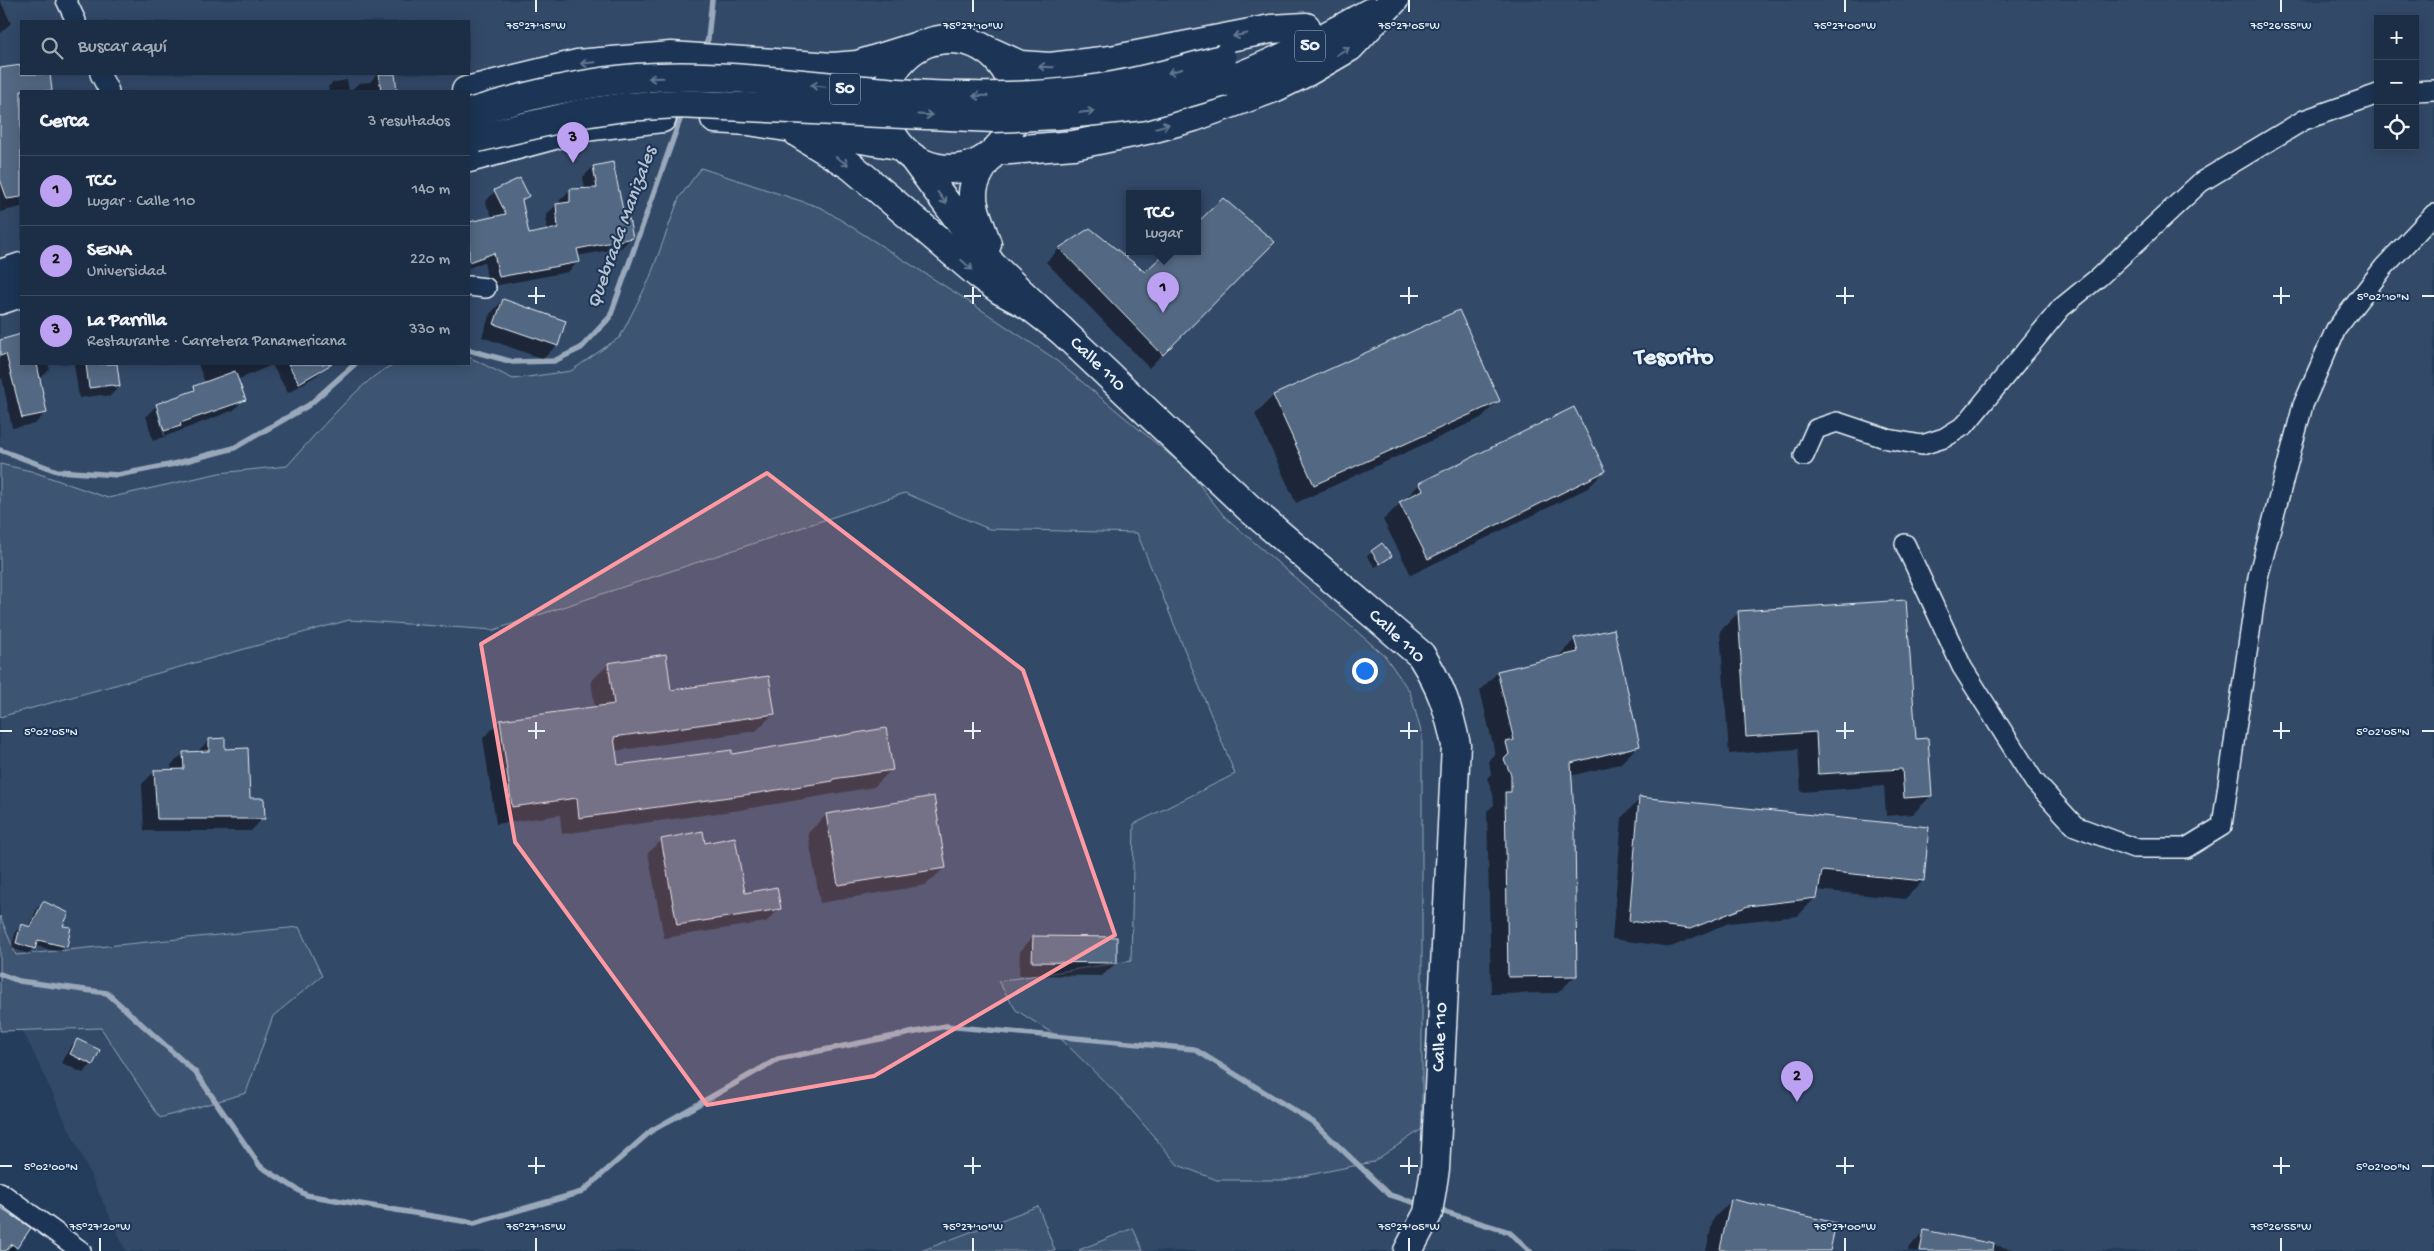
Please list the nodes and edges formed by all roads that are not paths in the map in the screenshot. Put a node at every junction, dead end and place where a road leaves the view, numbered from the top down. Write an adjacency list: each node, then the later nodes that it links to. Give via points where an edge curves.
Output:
1 (66, 0): 4 (street)
2 (1354, 0): 5 (main road, 50)
3 (1393, 0): 8 (main road, 50, via 1267,67); 18 (main road, one-way to 3, via 1074,145 1151,129 1274,88 1350,47)
4 (76, 20)
5 (1306, 27): 7 (main road, one-way to 7, via 1271,29 1111,60 1050,67 1020,65); 8 (main road, 50)
6 (921, 45): 7 (main road, via 954,38); 11 (main road, one-way to 11, via 857,65 833,67 671,56 578,64); 17 (main road, via 892,71 885,89 884,109 888,128)
7 (985, 49): 18 (main road, via 1003,67 1014,89 1013,122 1006,138)
8 (1223, 70): 16 (main road, 50, bridge, via 1142,106 1058,115 995,118 678,104 584,113)
9 (101, 75): 10 (street)
10 (108, 90)
11 (470, 90)
12 (2434, 90): 13 (street)
13 (2419, 91)
14 (2374, 95): 26 (street, via 2304,120 2201,182 2061,308 1965,425 1944,438 1922,445 1888,439 1837,422 1816,429)
15 (786, 126): 16 (main road, via 749,120 676,117); 17 (main road); 25 (main road, one-way to 25, via 851,166 978,274)
16 (471, 138)
17 (906, 152): 18 (main road, via 926,165 954,169 981,162); 20 (main road, Calle 110, one-way to 20)
18 (994, 152): 20 (main road, via 981,168 972,194 974,211 987,242)
19 (2434, 214): 27 (street, via 2384,268 2336,329 2303,405 2258,577 2222,826 2186,848 2134,848 2075,826 2034,781 1962,667)
20 (992, 265): 25 (main road, Calle 110)
21 (20, 267): 22 (main road)
22 (0, 274)
23 (20, 293): 24 (main road)
24 (0, 300)
25 (1062, 331): 30 (main road, Calle 110, via 1249,508 1421,655 1447,705 1456,745 1435,1169 1428,1213)
26 (1804, 456)
27 (1905, 544)
28 (0, 1192): 29 (street)
29 (81, 1251)
30 (1408, 1251)

